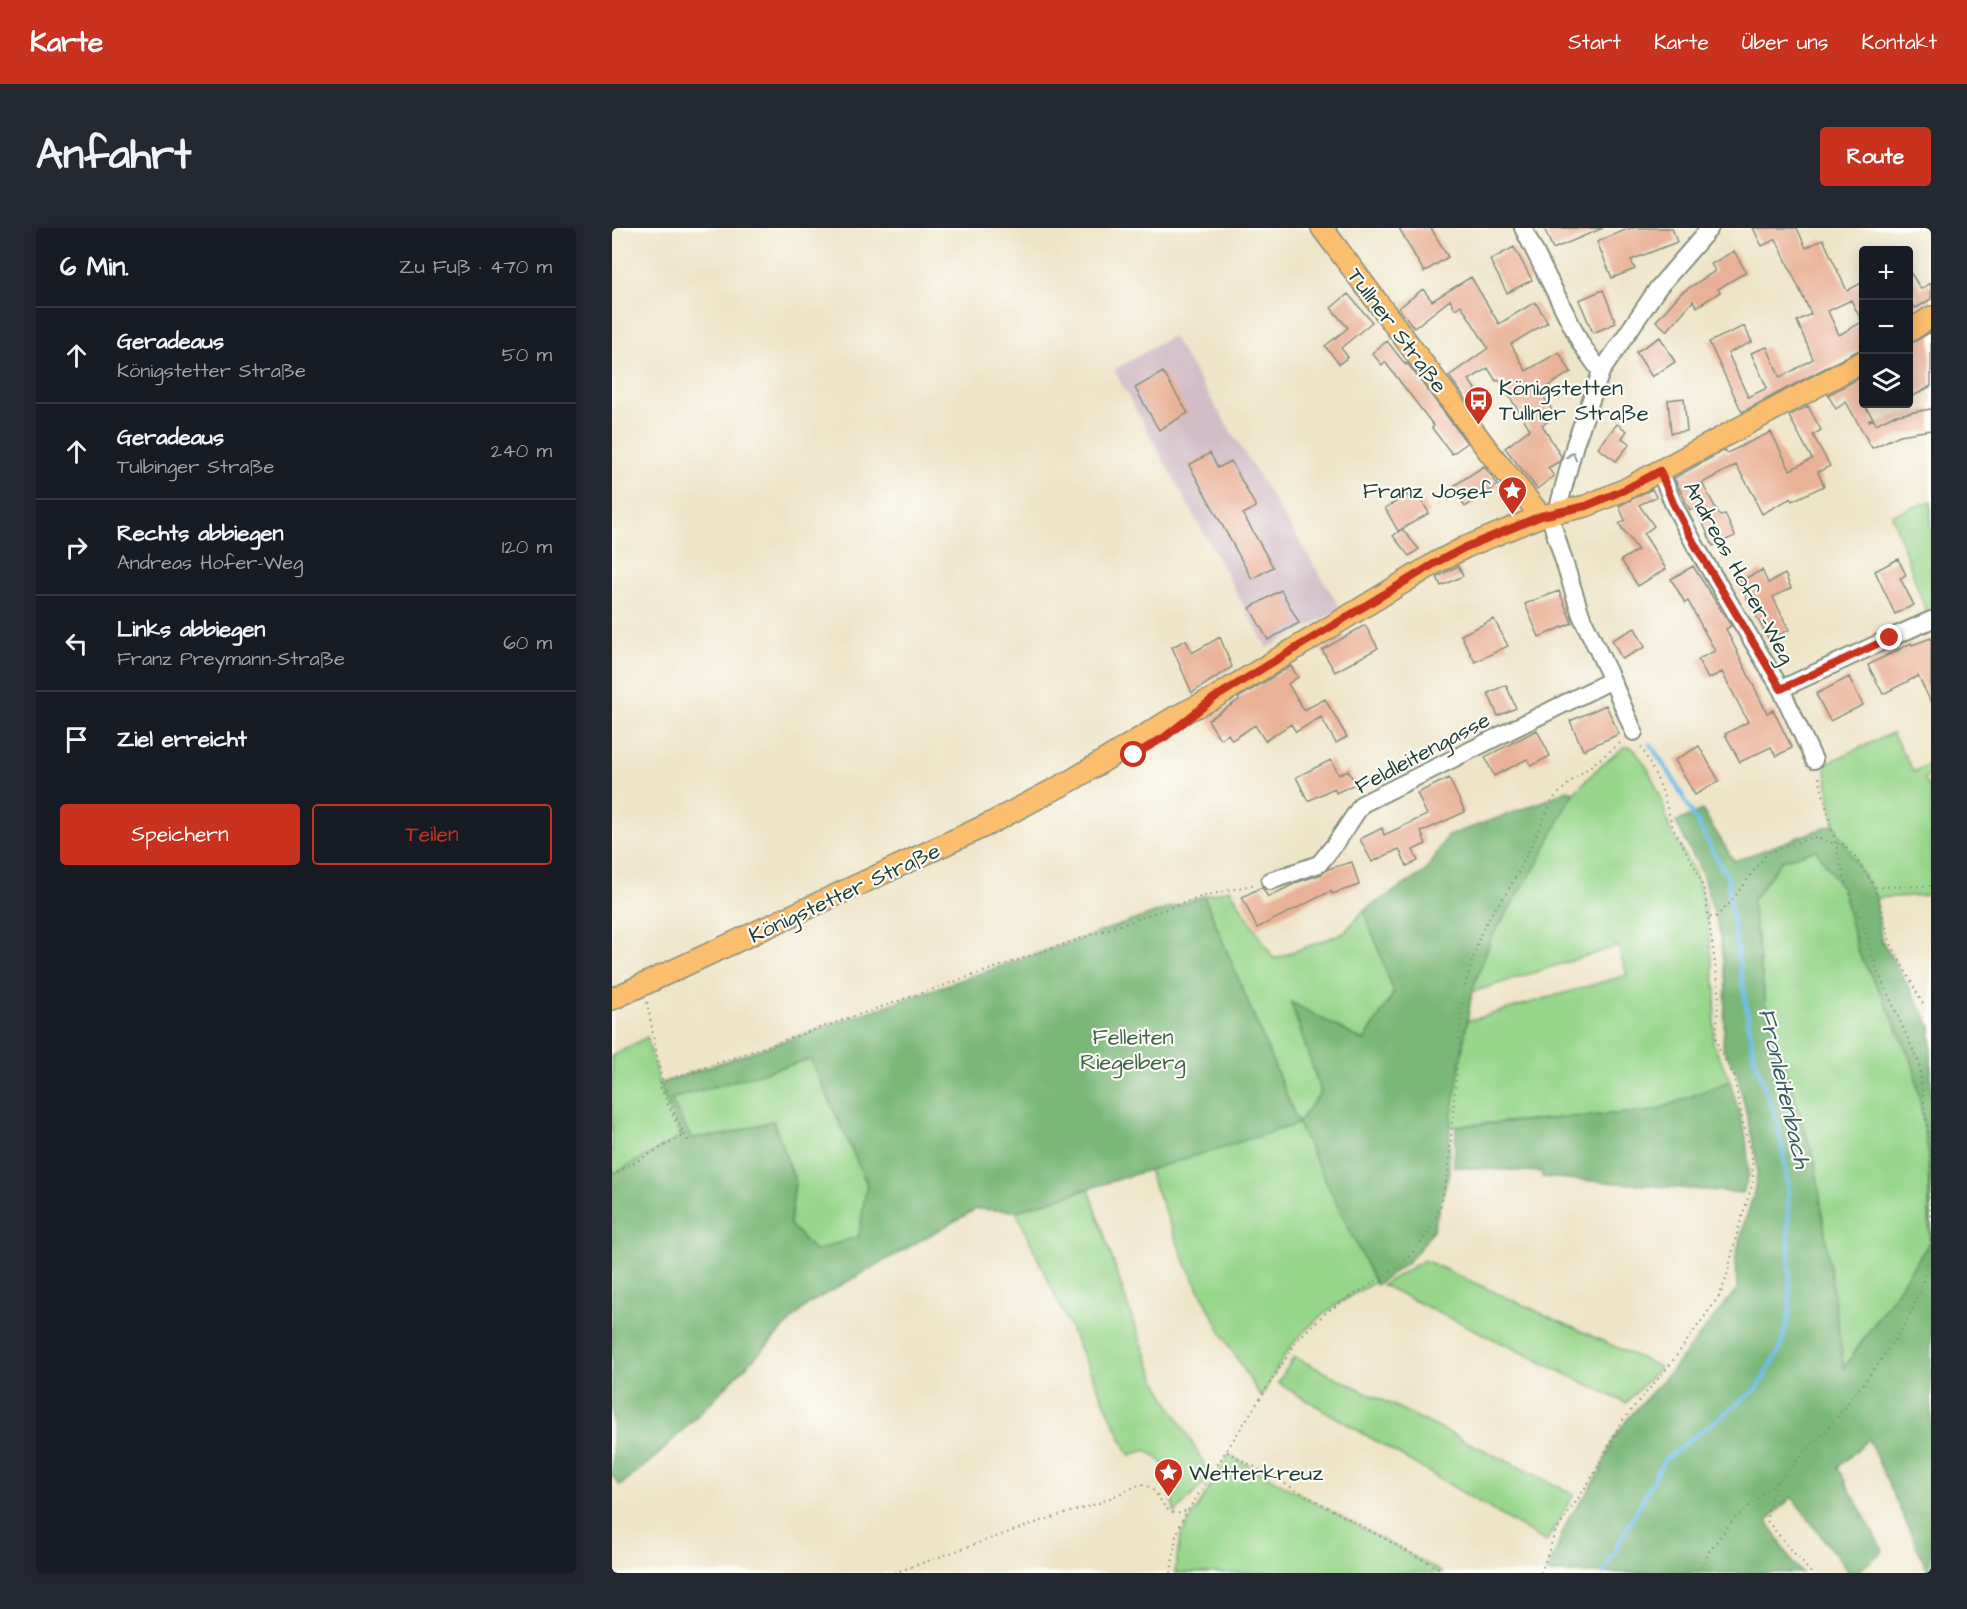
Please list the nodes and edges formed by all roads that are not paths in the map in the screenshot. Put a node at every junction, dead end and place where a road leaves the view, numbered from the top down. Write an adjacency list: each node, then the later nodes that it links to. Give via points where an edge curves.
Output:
1 (1322, 228): 9 (main road, Tullner Straße, via 1490,453)
2 (1523, 228): 7 (street, via 1581,344)
3 (1710, 228): 7 (street, via 1658,288)
4 (1931, 317): 5 (main road)
5 (1913, 329)
6 (1859, 364): 8 (main road, Königstetter Straße)
7 (1601, 372): 9 (street, one-way to 7)
8 (1660, 471): 9 (main road, Königstetter Straße, via 1586,506); 12 (street, Andreas Hofer-Weg, via 1695,545)
9 (1549, 514): 11 (street, via 1581,615); 16 (main road, Königstetter Straße, via 1437,562 1072,780 943,846)
10 (1931, 621): 12 (street)
11 (1612, 680): 13 (street); 15 (street, Feldleitengasse, via 1362,804 1319,864)
12 (1781, 689): 14 (street, Andreas Hofer-Weg)
13 (1634, 732)
14 (1814, 760)
15 (1270, 882)
16 (612, 999)

